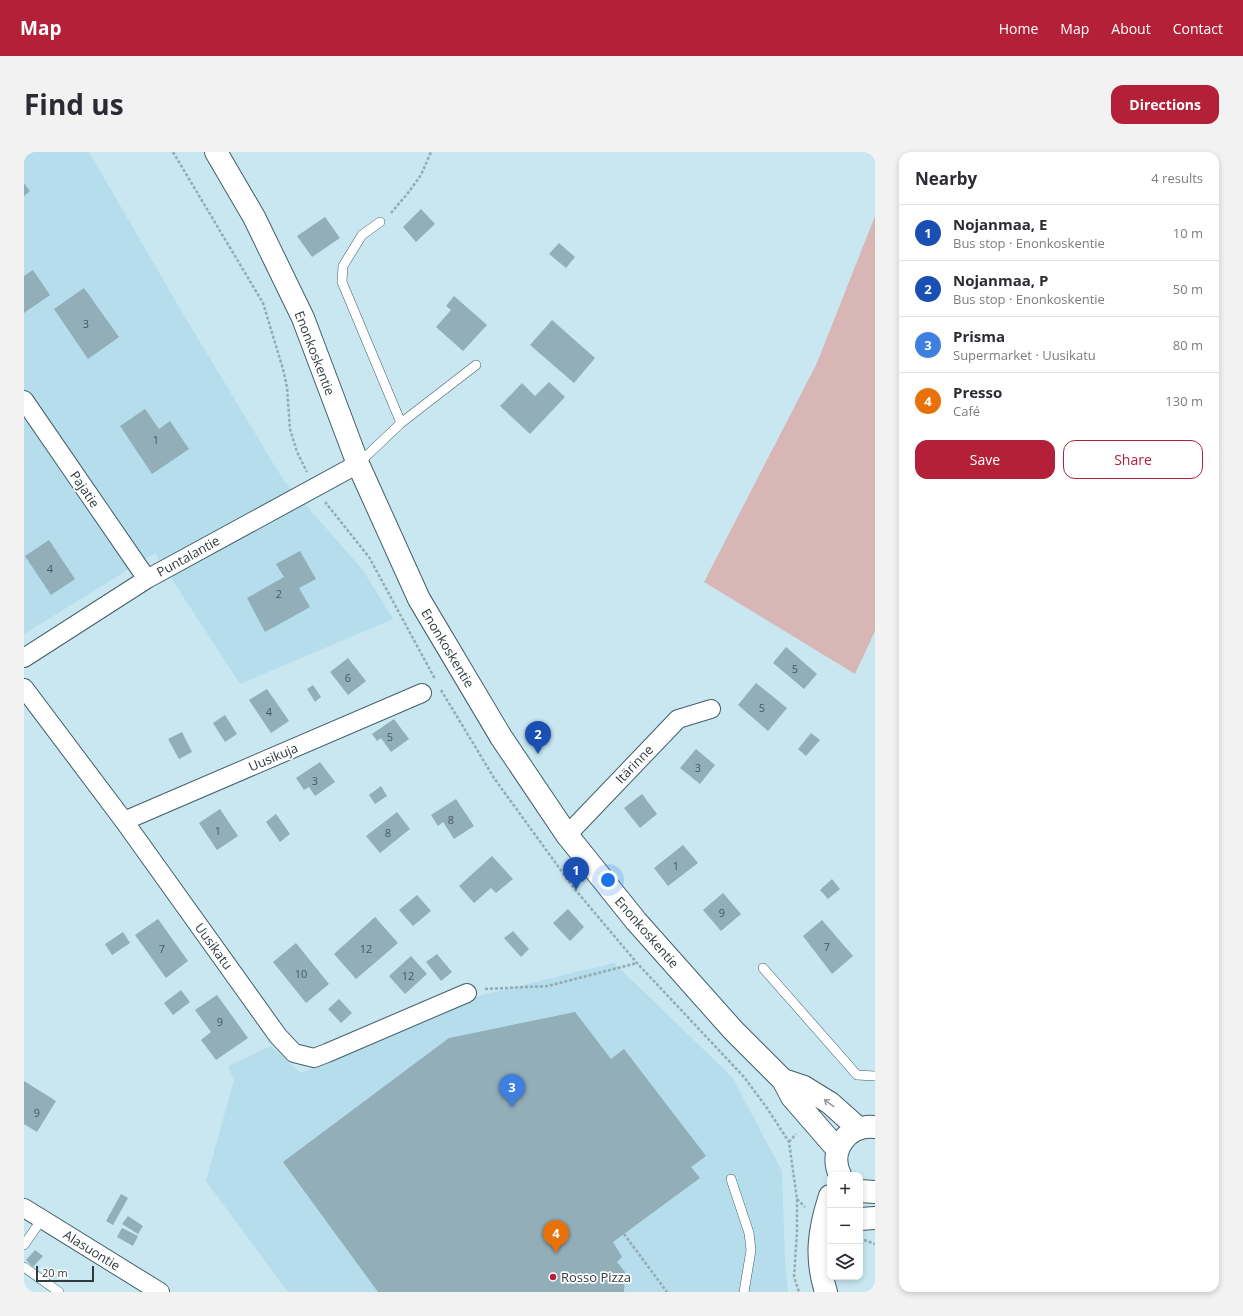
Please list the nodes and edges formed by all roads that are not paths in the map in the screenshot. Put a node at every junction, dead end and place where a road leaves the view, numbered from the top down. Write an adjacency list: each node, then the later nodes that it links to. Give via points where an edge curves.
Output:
1 (216, 152): 6 (main road, Enonkoskentie, via 254,217 302,318)
2 (380, 222): 5 (lane, via 362,235 343,266 342,282)
3 (476, 365): 5 (lane)
4 (24, 400): 7 (street, Pajatie)
5 (401, 423): 6 (lane)
6 (358, 464): 7 (street, Puntalantie); 13 (main road, Enonkoskentie, via 419,599 501,737)
7 (147, 578): 8 (street, Puntalantie)
8 (24, 658)
9 (24, 688): 12 (street, Uusikatu)
10 (422, 693): 12 (street, Uusikuja)
11 (711, 709): 13 (street, Itärinne, via 678,719)
12 (124, 821): 15 (street, Uusikatu, via 278,1036 294,1053 314,1058)
13 (567, 835): 17 (main road, Enonkoskentie, via 646,932 733,1030)
14 (763, 968): 16 (lane, via 857,1075)
15 (467, 993)
16 (875, 1076)
17 (783, 1080): 18 (main road, Enonkoskentie, one-way to 17, via 804,1087); 19 (main road, Enonkoskentie)
18 (867, 1127): 19 (main road, via 849,1133 842,1140)
19 (838, 1167)
20 (730, 1179): 33 (lane, via 749,1233 750,1250)
21 (863, 1191): 22 (main road)
22 (875, 1192)
23 (24, 1208): 27 (street, Alasuontie)
24 (827, 1208): 29 (main road, via 820,1236)
25 (875, 1218): 26 (main road)
26 (863, 1219)
27 (42, 1220): 28 (lane); 32 (street, Alasuontie)
28 (24, 1245)
29 (825, 1254): 34 (main road)
30 (24, 1267): 31 (lane)
31 (59, 1292)
32 (160, 1292)
33 (744, 1292)
34 (826, 1292)

